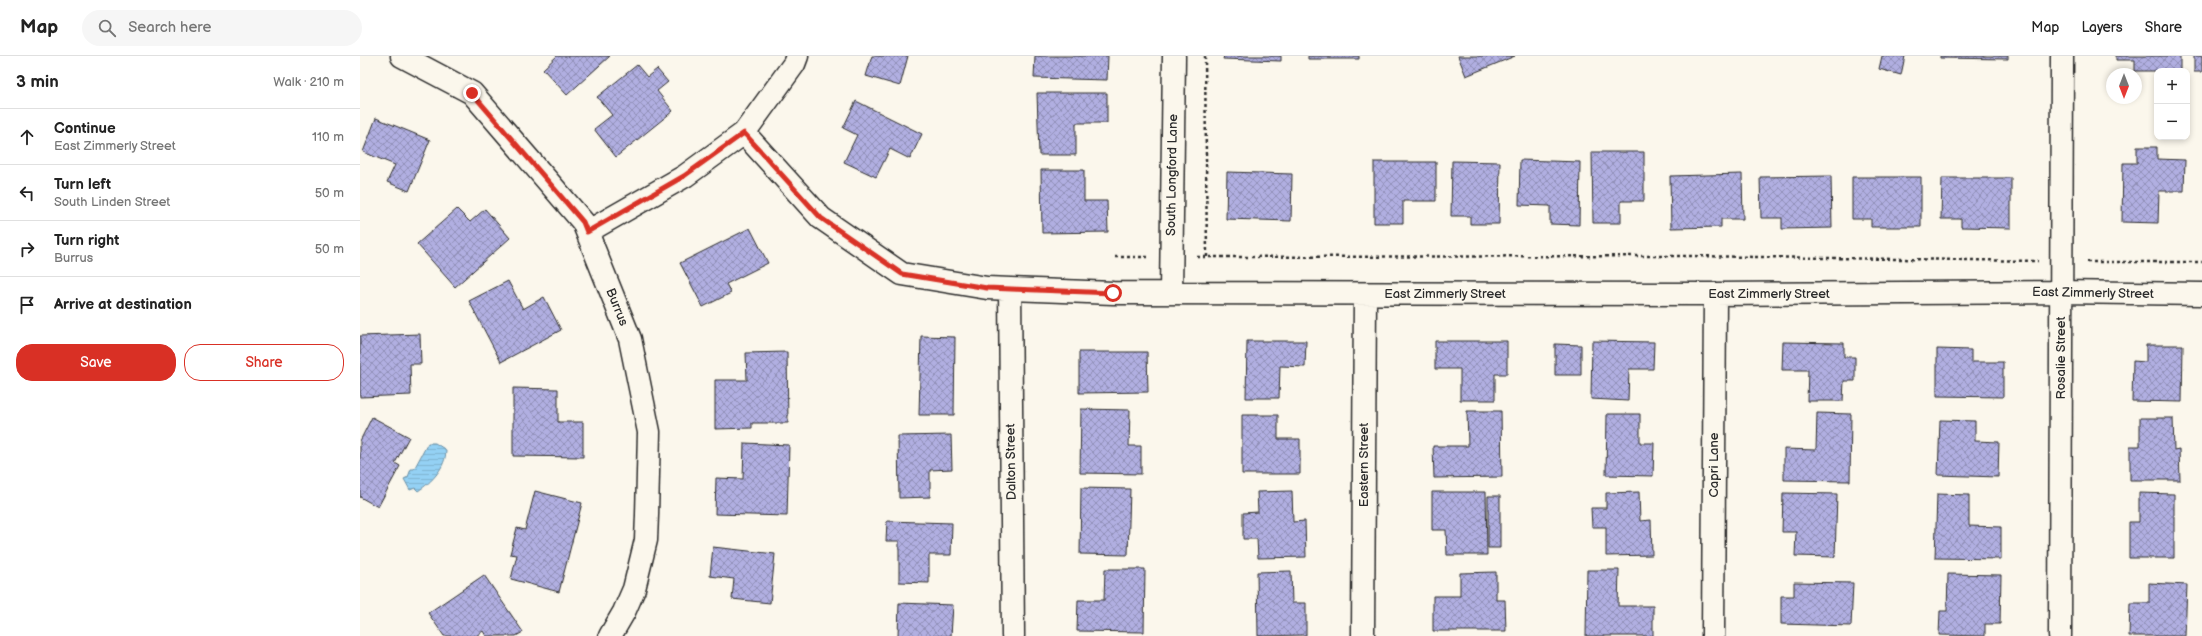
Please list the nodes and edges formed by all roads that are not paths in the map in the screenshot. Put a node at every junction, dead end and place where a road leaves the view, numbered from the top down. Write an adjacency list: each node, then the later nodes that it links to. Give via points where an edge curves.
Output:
1 (402, 56): 6 (street, Burrus, via 472,93 583,222)
2 (797, 56): 5 (street, via 794,64)
3 (1174, 56): 9 (street, South Longford Lane)
4 (2062, 56): 8 (street, Rosalie Street)
5 (744, 133): 6 (street, via 684,176); 7 (street, East Zimmerly Street, via 821,218 902,274 987,288)
6 (587, 232): 13 (street, Burrus, via 630,339 649,432 644,546 634,589)
7 (1010, 288): 9 (street, East Zimmerly Street); 14 (street, Dalton Street)
8 (2061, 292): 11 (street, East Zimmerly Street); 12 (street, East Zimmerly Street); 17 (street, Rosalie Street)
9 (1171, 293): 10 (street, East Zimmerly Street)
10 (1365, 294): 11 (street, East Zimmerly Street); 15 (street, Eastern Street)
11 (1715, 294): 16 (street, Capri Lane)
12 (2202, 294)
13 (612, 635)
14 (1013, 636)
15 (1363, 636)
16 (1713, 636)
17 (2060, 636)

